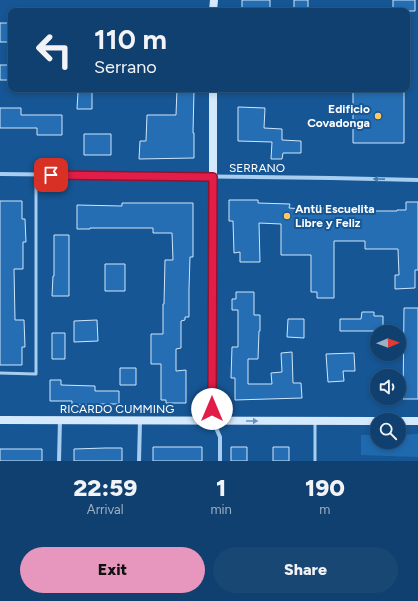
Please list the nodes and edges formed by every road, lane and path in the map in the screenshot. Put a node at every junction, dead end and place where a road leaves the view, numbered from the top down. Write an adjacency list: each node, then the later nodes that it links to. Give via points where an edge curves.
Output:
1 (213, 92): 4 (main road)
2 (0, 174): 3 (street, SERRANO)
3 (36, 175): 4 (street, SERRANO); 6 (lane, via 36,374)
4 (213, 177): 5 (street, SERRANO, one-way to 4); 10 (main road)
5 (418, 180)
6 (0, 374)
7 (0, 420): 8 (main road, RICARDO CUMMING)
8 (60, 420): 9 (main road, RICARDO CUMMING); 15 (street)
9 (140, 421): 10 (main road, RICARDO CUMMING); 16 (street)
10 (213, 421): 11 (main road, RICARDO CUMMING, one-way to 11); 17 (street, via 220,437)
11 (315, 421): 12 (main road, RICARDO CUMMING); 18 (lane)
12 (370, 421)
13 (406, 421): 14 (main road)
14 (418, 421)
15 (59, 461)
16 (139, 461)
17 (220, 461)
18 (315, 461)

